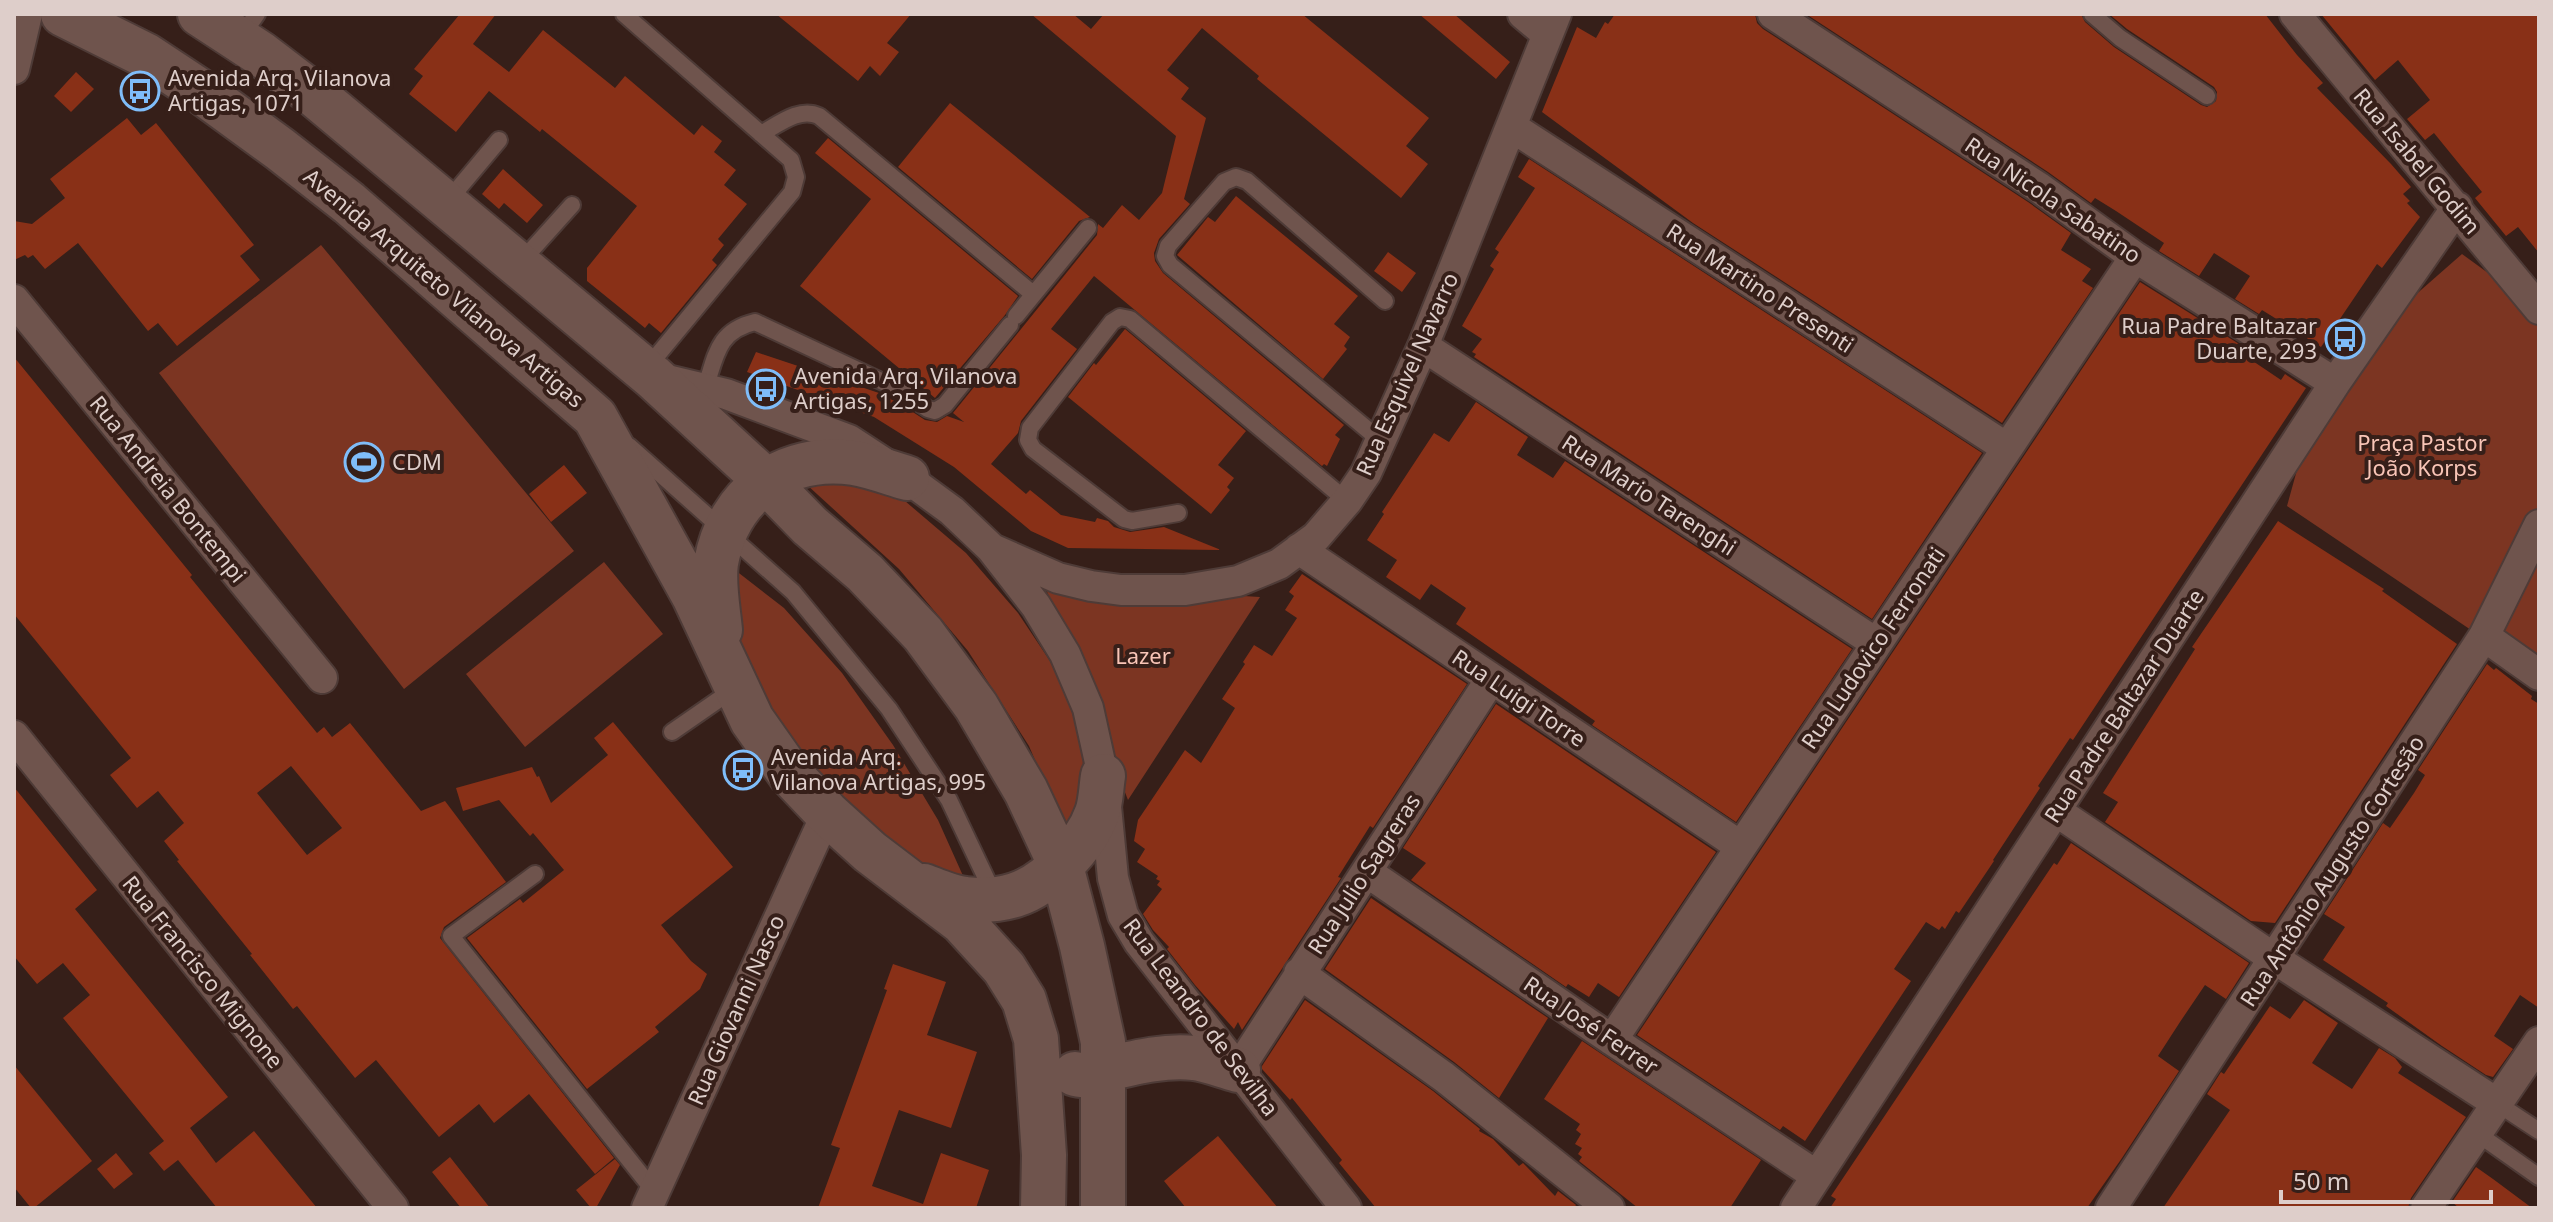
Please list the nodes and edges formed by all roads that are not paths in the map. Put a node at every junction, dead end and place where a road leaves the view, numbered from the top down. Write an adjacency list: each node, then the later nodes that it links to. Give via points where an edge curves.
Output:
1 (27, 14): 11 (street)
2 (63, 14): 30 (main road, Avenida Arquiteto Vilanova Artigas, via 147,56 280,149)
3 (200, 14): 10 (main road)
4 (624, 14): 14 (lane)
5 (1523, 14): 9 (street)
6 (1773, 14): 20 (street, Rua Nicola Sabatino, via 2038,187)
7 (2092, 14): 12 (lane)
8 (2295, 14): 18 (street, Rua Isabel Godim)
9 (1552, 24): 13 (street, Rua Esquivel Navarro)
10 (248, 27): 16 (main road, via 316,96)
11 (14, 69)
12 (2207, 96)
13 (1512, 127): 26 (street, Rua Esquivel Navarro); 32 (street, Rua Martino Presenti)
14 (761, 134): 22 (lane, via 798,114 819,116); 27 (lane, via 791,160 796,177 792,192)
15 (499, 140): 16 (lane)
16 (446, 204): 21 (main road)
17 (572, 205): 21 (lane)
18 (2457, 207): 25 (street, Rua Isabel Godim); 28 (street, Rua Padre Baltazar Duarte)
19 (1088, 228): 22 (lane)
20 (2135, 257): 28 (street, Rua Nicola Sabatino); 32 (street, Rua Ludovico Ferronati)
21 (518, 265): 27 (main road)
22 (1033, 294): 29 (lane, via 935,411 755,322 723,339)
23 (14, 300): 45 (street, Rua Andreia Bontempi)
24 (1385, 301): 31 (lane, via 1236,177 1224,182 1165,256)
25 (2539, 309)
26 (1423, 346): 31 (street, Rua Esquivel Navarro); 42 (street, Rua Mario Tarenghi)
27 (649, 374): 29 (street, Rua Leandro de Sevilha); 34 (main road)
28 (2335, 383): 50 (street, Rua Padre Baltazar Duarte)
29 (705, 389): 33 (street, Rua Leandro de Sevilha, via 849,440)
30 (595, 417): 38 (lane); 43 (main road, Avenida Arquiteto Vilanova Artigas, via 667,544)
31 (1380, 440): 35 (street, Rua Esquivel Navarro)
32 (2007, 448): 42 (street, Rua Ludovico Ferronati)
33 (907, 478): 34 (main road, via 854,463 822,463); 39 (street, Rua Leandro de Sevilha)
34 (765, 480): 38 (main road); 53 (main road, via 923,634 976,706 1026,791)
35 (1347, 501): 36 (lane, via 1130,319 1120,317 1030,428 1028,440 1124,519); 40 (street, Rua Esquivel Navarro)
36 (1178, 513)
37 (2539, 525): 41 (street, Rua Antônio Augusto Cortesão)
38 (724, 530): 43 (main road, via 716,566); 57 (lane, via 793,592 894,716 949,800)
39 (991, 548): 40 (street, Rua Esquivel Navarro, via 1058,578 1121,590 1185,590 1238,581); 49 (street, Rua Leandro de Sevilha, via 1065,654 1088,708)
40 (1299, 549): 46 (street, Rua Luigi Torre)
41 (2484, 636): 44 (street); 58 (street, Rua Antônio Augusto Cortesão)
42 (1876, 643): 52 (street, Rua Ludovico Ferronati)
43 (728, 672): 47 (lane); 51 (main road, Avenida Arquiteto Vilanova Artigas, via 752,720 790,774)
44 (2539, 675)
45 (322, 678)
46 (1491, 679): 52 (street, Rua Luigi Torre); 54 (street, Rua Julio Sagreras)
47 (672, 732)
48 (14, 736): 71 (street, Rua Francisco Mignone)
49 (1103, 776): 53 (main road, via 1097,813); 64 (street, Rua Leandro de Sevilha, via 1113,878 1123,915)
50 (2056, 811): 58 (street); 68 (street, Rua Padre Baltazar Duarte)
51 (827, 813): 56 (main road, Avenida Arquiteto Vilanova Artigas); 70 (street, Rua Giovanni Nasco)
52 (1740, 846): 61 (street, Rua Ludovico Ferronati)
53 (1061, 866): 57 (main road, via 1019,894); 63 (main road, via 1103,1042)
54 (1367, 872): 59 (street, Rua Julio Sagreras); 61 (street, Rua José Ferrer)
55 (535, 874): 70 (lane, via 451,936)
56 (911, 881): 57 (main road, via 962,899); 60 (main road, Avenida Arquiteto Vilanova Artigas, via 962,922 1004,968 1024,1000)
57 (996, 900)
58 (2275, 959): 65 (street); 77 (street, Rua Antônio Augusto Cortesão)
59 (1299, 973): 64 (street, Rua Julio Sagreras); 75 (street, via 1444,1077)
60 (1036, 1039): 63 (main road, via 1048,1060 1065,1071 1080,1075); 72 (main road, Avenida Arquiteto Vilanova Artigas)
61 (1612, 1040): 68 (street, Rua José Ferrer)
62 (2539, 1042): 65 (street)
63 (1104, 1070): 64 (main road, via 1178,1057); 73 (main road)
64 (1238, 1070): 74 (street, Rua Leandro de Sevilha)
65 (2498, 1104): 66 (lane); 67 (street)
66 (2539, 1131)
67 (2478, 1134): 69 (lane); 78 (street)
68 (1817, 1176): 76 (street, Rua Padre Baltazar Duarte)
69 (2539, 1177)
70 (650, 1199)
71 (393, 1208)
72 (1043, 1208)
73 (1103, 1208)
74 (1346, 1208)
75 (1609, 1208)
76 (1796, 1208)
77 (2111, 1208)
78 (2426, 1208)

